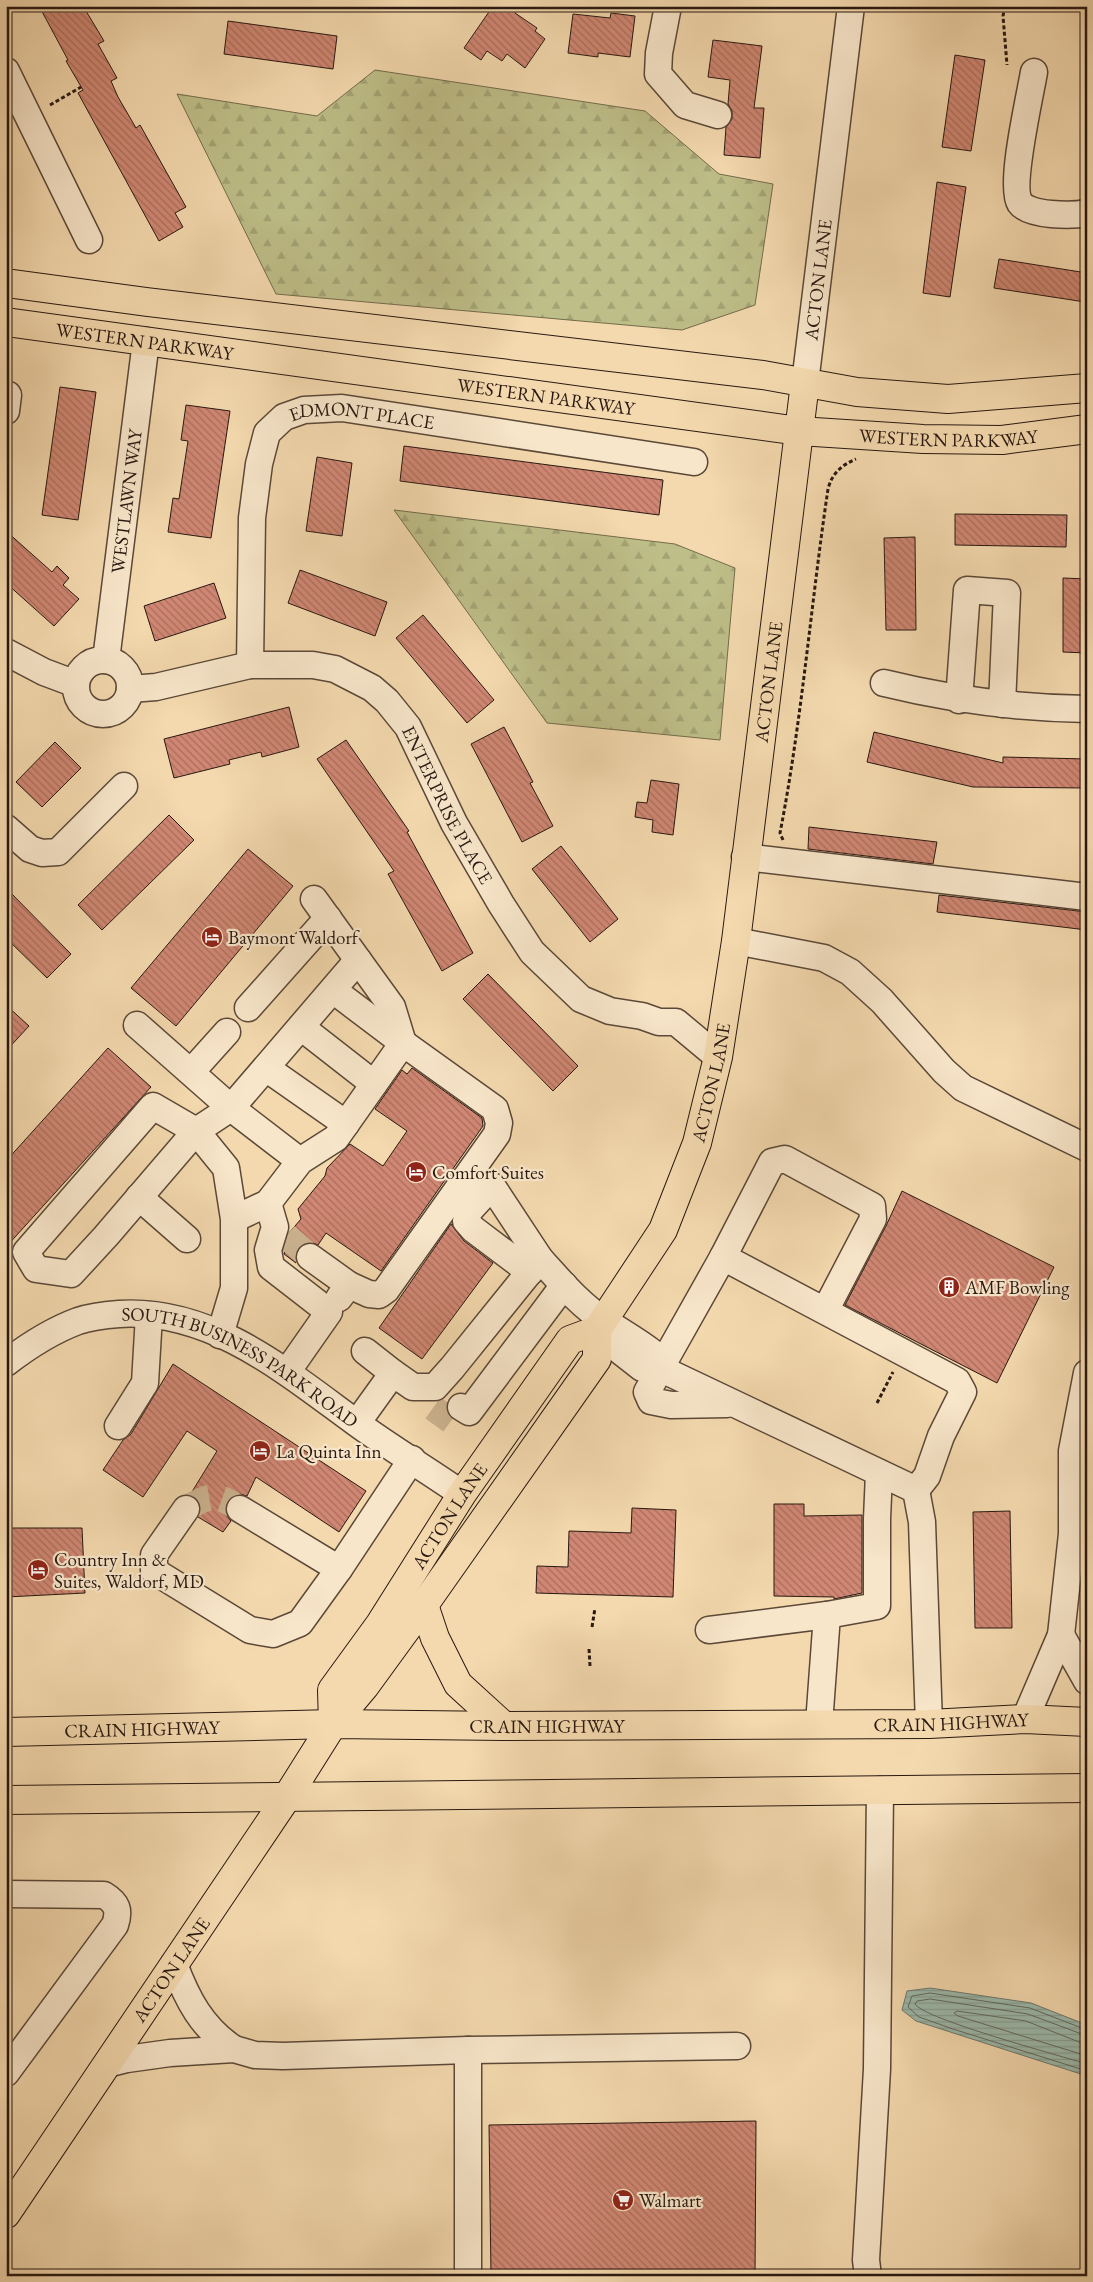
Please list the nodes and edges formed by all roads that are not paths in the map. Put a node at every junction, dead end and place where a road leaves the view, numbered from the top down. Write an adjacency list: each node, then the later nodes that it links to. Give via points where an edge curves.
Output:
1 (668, 6): 5 (street, via 658,74 685,105)
2 (851, 6): 11 (street, ACTON LANE)
3 (1034, 72): 6 (street, via 1019,158 1016,190 1020,202 1027,209 1051,213)
4 (9, 84): 7 (street)
5 (718, 115)
6 (1087, 213)
7 (90, 240)
8 (6, 283): 11 (main road, WESTERN PARKWAY)
9 (6, 322): 10 (main road, WESTERN PARKWAY)
10 (146, 341): 14 (main road, WESTERN PARKWAY); 17 (street, WESTLAWN WAY)
11 (805, 382): 12 (main road, WESTERN PARKWAY, via 857,392 948,399); 14 (main road, ACTON LANE)
12 (1087, 388)
13 (1087, 429): 14 (main road, WESTERN PARKWAY, via 1002,440 923,439)
14 (799, 431): 27 (main road, ACTON LANE)
15 (694, 462): 18 (street, EDMONT PLACE, via 342,408 304,410 284,417 267,433 257,473 252,518)
16 (6, 652): 20 (street)
17 (106, 660): 20 (street, via 89,664 78,676); 21 (street, via 126,673)
18 (250, 665): 21 (street, ENTERPRISE PLACE); 37 (street, ENTERPRISE PLACE, via 313,665 335,669 372,688 408,727 454,823 532,952 581,999 610,1011 659,1022 676,1022)
19 (884, 683): 22 (street)
20 (76, 684): 21 (street, via 79,701 84,708 100,714 109,714 123,705)
21 (130, 690)
22 (959, 700): 23 (street); 23 (street, via 967,590 1007,593)
23 (1002, 704): 24 (street)
24 (1087, 709)
25 (124, 786): 26 (street, via 58,852 42,854 30,849)
26 (6, 828)
27 (745, 857): 28 (street); 29 (main road, ACTON LANE)
28 (1087, 897)
29 (736, 941): 37 (main road, ACTON LANE); 44 (street, via 824,958 850,972 882,1001 963,1088)
30 (358, 960): 31 (street); 32 (street, via 321,908); 36 (street, via 392,1007)
31 (333, 990): 34 (street); 36 (street)
32 (248, 1008)
33 (137, 1025): 39 (street)
34 (301, 1027): 38 (street); 40 (street)
35 (227, 1032): 39 (street)
36 (403, 1043): 40 (street); 52 (street, via 495,1109 499,1123 497,1134 386,1290 374,1295)
37 (718, 1057): 57 (main road, ACTON LANE, via 697,1142 663,1230)
38 (266, 1068): 41 (street); 42 (street)
39 (191, 1072): 41 (street)
40 (374, 1084): 42 (street)
41 (231, 1108): 43 (street); 45 (street)
42 (346, 1124): 45 (street, via 336,1138)
43 (196, 1131): 46 (street); 46 (street, via 153,1106 26,1252 36,1270 71,1274); 47 (street, via 226,1168)
44 (1087, 1148)
45 (300, 1161): 48 (street)
46 (139, 1197): 49 (street)
47 (234, 1219): 48 (street); 58 (street, via 234,1288)
48 (276, 1222): 55 (street, via 268,1250 271,1267)
49 (187, 1239)
50 (310, 1257): 52 (street)
51 (723, 1257): 54 (street); 54 (street, via 772,1162 784,1159 872,1206 873,1219); 61 (street)
52 (349, 1285): 55 (street)
53 (564, 1285): 57 (street); 62 (street, via 535,1266); 65 (street)
54 (825, 1311): 71 (street, via 956,1381 963,1392 927,1476)
55 (329, 1312): 63 (street)
56 (150, 1315): 58 (street, SOUTH BUSINESS PARK ROAD, via 198,1324); 60 (street, SOUTH BUSINESS PARK ROAD, via 137,1313 79,1320 33,1343); 68 (street, via 145,1383)
57 (600, 1325): 61 (street, via 619,1350 642,1368); 72 (main road, ACTON LANE, via 570,1340); 76 (main road, ACTON LANE, via 596,1359)
58 (220, 1335): 63 (street, SOUTH BUSINESS PARK ROAD)
59 (365, 1351): 66 (street)
60 (6, 1363)
61 (657, 1367): 70 (street)
62 (452, 1368): 65 (street); 66 (street)
63 (287, 1372): 67 (street, SOUTH BUSINESS PARK ROAD)
64 (1087, 1373): 79 (street, via 1072,1452 1072,1534)
65 (484, 1391): 66 (street)
66 (437, 1398): 67 (street)
67 (357, 1423): 69 (street, SOUTH BUSINESS PARK ROAD)
68 (118, 1426)
69 (412, 1459): 72 (street, SOUTH BUSINESS PARK ROAD); 75 (street)
70 (880, 1472): 71 (street); 77 (street, via 877,1606)
71 (916, 1490): 85 (street, via 922,1522)
72 (462, 1494): 83 (main road, ACTON LANE, via 380,1624 332,1690)
73 (186, 1509): 75 (street, via 154,1555 154,1572 250,1630 273,1634 300,1623)
74 (240, 1509): 75 (street)
75 (339, 1569)
76 (424, 1605): 83 (main road, ACTON LANE); 86 (main road, via 435,1638 458,1684)
77 (827, 1615): 78 (street); 84 (street)
78 (708, 1630)
79 (1061, 1635): 80 (street); 81 (street)
80 (1087, 1681)
81 (1026, 1720): 82 (main road, CRAIN HIGHWAY); 85 (main road, CRAIN HIGHWAY)
82 (1087, 1722)
83 (333, 1724): 86 (main road, CRAIN HIGHWAY); 87 (main road, CRAIN HIGHWAY); 90 (main road, ACTON LANE)
84 (819, 1724): 85 (main road, CRAIN HIGHWAY); 86 (main road, CRAIN HIGHWAY)
85 (929, 1724)
86 (504, 1726)
87 (6, 1732)
88 (1087, 1788): 89 (main road)
89 (880, 1790): 90 (main road); 101 (street, via 878,2049)
90 (287, 1797): 91 (main road); 93 (main road, ACTON LANE)
91 (6, 1800)
92 (6, 1894): 98 (street, via 104,1895 114,1901 118,1914 115,1925)
93 (174, 1964): 95 (street, via 200,2018); 97 (main road, ACTON LANE)
94 (737, 2046): 96 (street)
95 (234, 2049): 96 (street, via 256,2055 283,2056); 97 (street, via 157,2054)
96 (468, 2050): 100 (street)
97 (107, 2064): 99 (main road, ACTON LANE)
98 (6, 2073)
99 (6, 2214)
100 (468, 2276)
101 (868, 2276)

